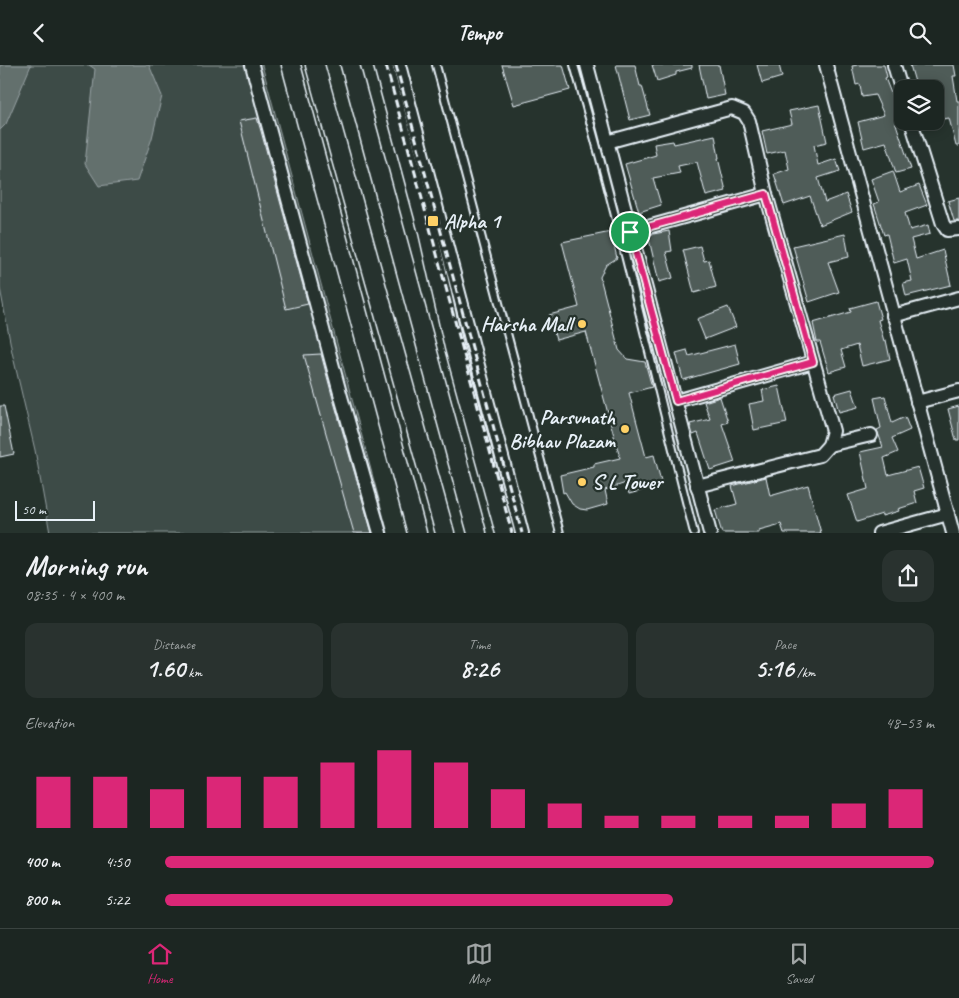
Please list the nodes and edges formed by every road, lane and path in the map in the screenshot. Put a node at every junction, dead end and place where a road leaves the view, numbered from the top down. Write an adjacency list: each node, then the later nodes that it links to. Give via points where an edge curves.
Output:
1 (252, 65): 28 (street)
2 (291, 65): 29 (street)
3 (315, 65): 30 (street)
4 (350, 65): 31 (street)
5 (383, 65): 32 (street)
6 (399, 65): 33 (street)
7 (436, 65): 34 (lane)
8 (574, 65): 35 (lane)
9 (586, 65): 14 (street)
10 (826, 65): 19 (street)
11 (894, 65): 12 (street)
12 (898, 80)
13 (914, 130): 16 (street, via 943,224 947,230)
14 (607, 142): 15 (street, via 732,108 744,113 749,121); 17 (street)
15 (766, 194): 17 (street); 20 (street)
16 (959, 229)
17 (630, 232): 22 (street)
18 (959, 298): 19 (street)
19 (893, 316): 23 (street)
20 (813, 362): 22 (street); 25 (street, via 833,431)
21 (959, 391): 23 (street)
22 (676, 401): 26 (street)
23 (917, 403): 27 (street)
24 (871, 435): 25 (street)
25 (829, 445): 26 (street, via 820,455)
26 (697, 486): 36 (street)
27 (948, 514): 37 (street); 38 (street)
28 (380, 533)
29 (417, 533)
30 (445, 533)
31 (477, 533)
32 (505, 533)
33 (522, 533)
34 (560, 533)
35 (694, 533)
36 (710, 533)
37 (879, 533)
38 (953, 533)

